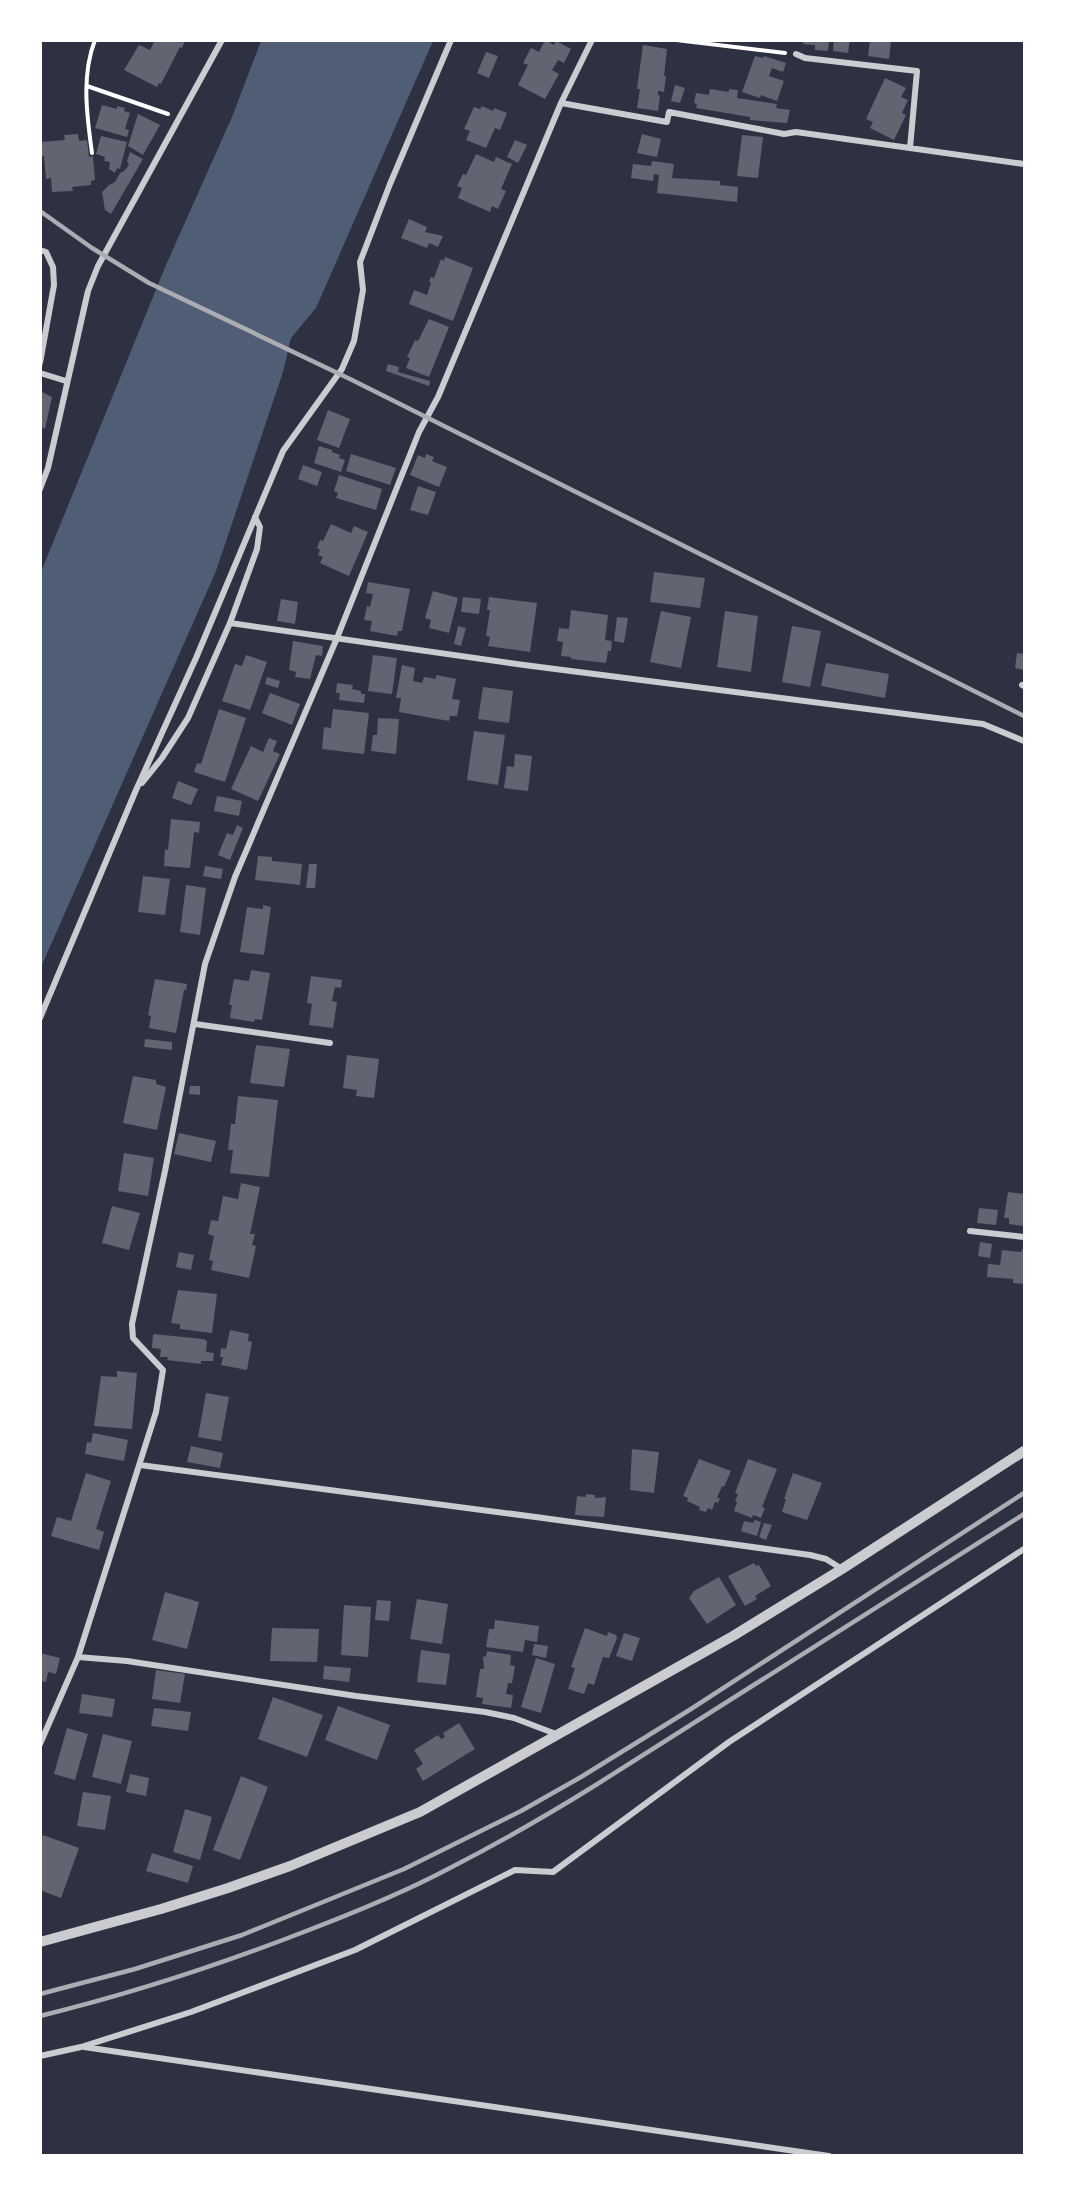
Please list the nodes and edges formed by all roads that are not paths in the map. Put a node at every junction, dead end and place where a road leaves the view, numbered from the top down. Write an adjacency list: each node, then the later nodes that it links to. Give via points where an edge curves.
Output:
1 (222, 40): 11 (street, via 98,266)
2 (452, 40): 13 (street, via 360,262 363,290 354,341 342,369 283,451)
3 (592, 40): 5 (street)
4 (796, 54): 6 (street, via 917,71)
5 (561, 103): 6 (street, via 667,122 669,112 784,134 796,132); 15 (street, via 438,397 419,432)
6 (910, 148): 7 (street)
7 (1024, 164)
8 (40, 250): 9 (street, via 46,252 53,267 54,285)
9 (40, 363)
10 (40, 373): 11 (street)
11 (66, 381): 12 (street)
12 (40, 489)
13 (255, 517): 14 (street, via 260,527 256,549); 17 (street)
14 (230, 623): 15 (street); 17 (street, via 188,718)
15 (337, 638): 16 (street, via 983,724); 19 (street, via 235,877 205,964)
16 (1024, 741)
17 (136, 790): 18 (street)
18 (40, 1018)
19 (195, 1024): 20 (street); 24 (street, via 132,1324 134,1338 163,1370 156,1412)
20 (330, 1043)
21 (970, 1231): 22 (street)
22 (1024, 1238)
23 (1024, 1451): 26 (street)
24 (140, 1465): 26 (street, via 810,1555); 27 (street)
25 (1024, 1549): 31 (street, via 729,1742 553,1872 515,1870 355,1950 191,2012)
26 (842, 1569): 28 (street, via 733,1636)
27 (78, 1657): 28 (street, via 485,1712); 29 (street)
28 (557, 1734): 30 (street, via 420,1812 290,1866 161,1910)
29 (40, 1744)
30 (40, 1942)
31 (81, 2047): 32 (street); 33 (street)
32 (40, 2056)
33 (829, 2156)

